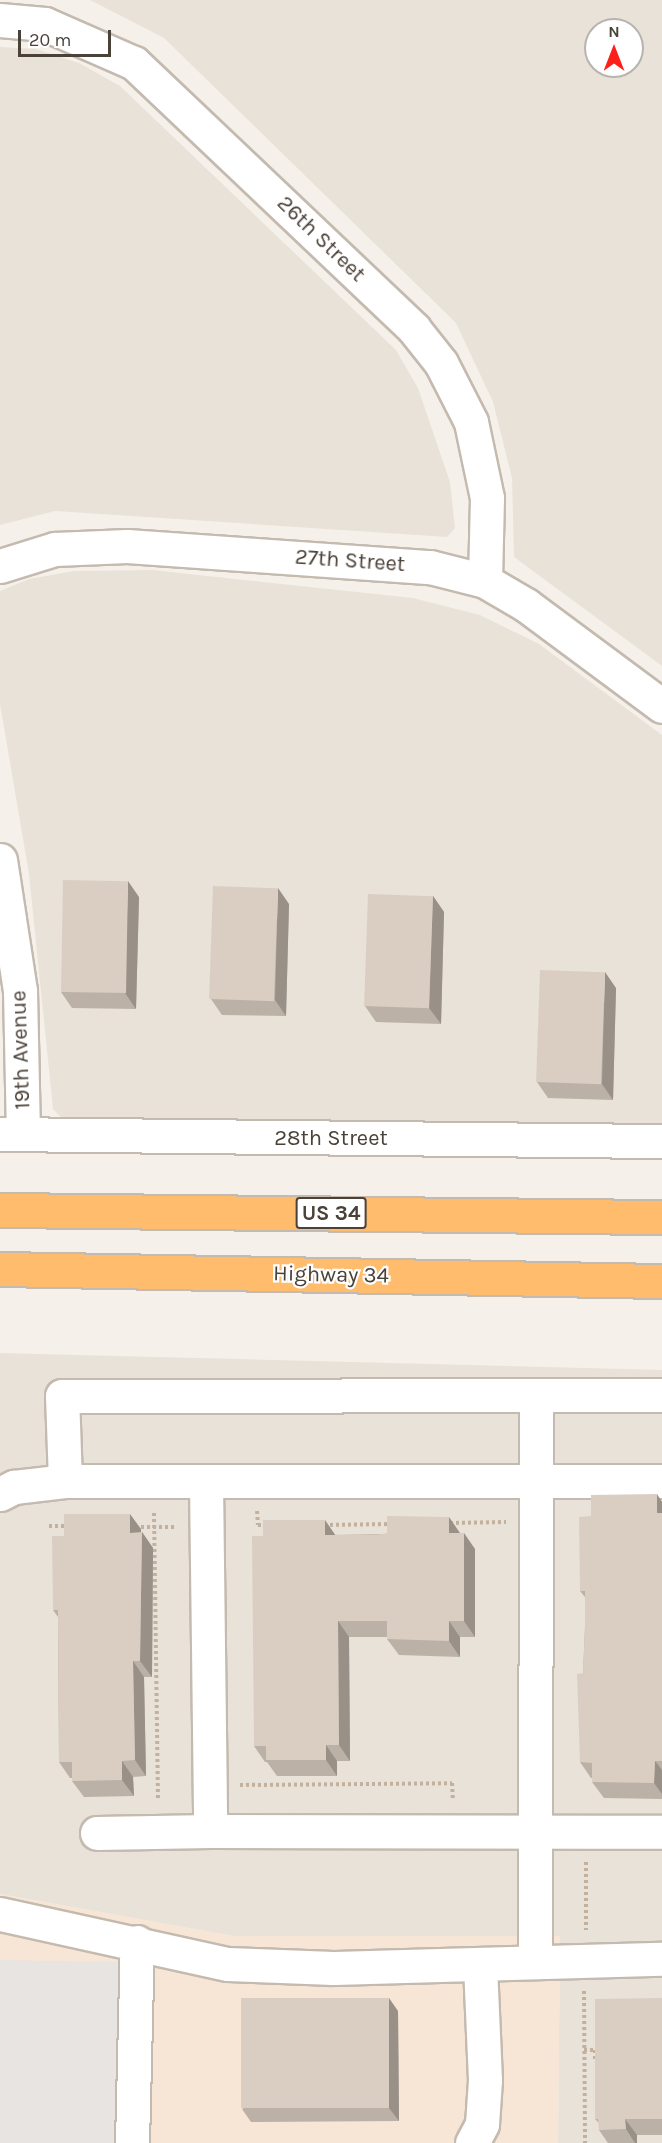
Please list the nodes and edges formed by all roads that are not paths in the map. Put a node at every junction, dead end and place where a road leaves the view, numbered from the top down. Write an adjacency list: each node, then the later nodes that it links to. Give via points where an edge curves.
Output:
1 (0, 20): 3 (street, 26th Street, via 45,24 134,63 414,329 441,363 471,422 487,498)
2 (0, 566): 3 (street, 27th Street, via 55,549 127,546 430,567)
3 (485, 581): 4 (street, 27th Street, via 525,605)
4 (662, 706)
5 (0, 860): 6 (street, 19th Avenue, via 20,991)
6 (11, 1134): 7 (street, 28th Street)
7 (662, 1141)
8 (0, 1210): 9 (highway, US 34)
9 (662, 1217)
10 (0, 1269): 11 (highway, Highway 34)
11 (662, 1281)
12 (536, 1395): 13 (street); 14 (street); 15 (street, via 62,1396)
13 (662, 1395)
14 (534, 1480): 16 (street); 17 (street); 20 (street)
15 (65, 1481): 17 (street); 18 (street, via 14,1487)
16 (662, 1481)
17 (206, 1482): 19 (street)
18 (0, 1494)
19 (210, 1831): 20 (street); 22 (street)
20 (534, 1832): 21 (street); 26 (street)
21 (662, 1832)
22 (97, 1833)
23 (0, 1914): 24 (street)
24 (137, 1942): 27 (street, via 228,1964 333,1968); 28 (street)
25 (662, 1959): 26 (street)
26 (535, 1962): 27 (street)
27 (480, 1964): 29 (street, via 485,2080 482,2124)
28 (132, 2143)
29 (472, 2143)

